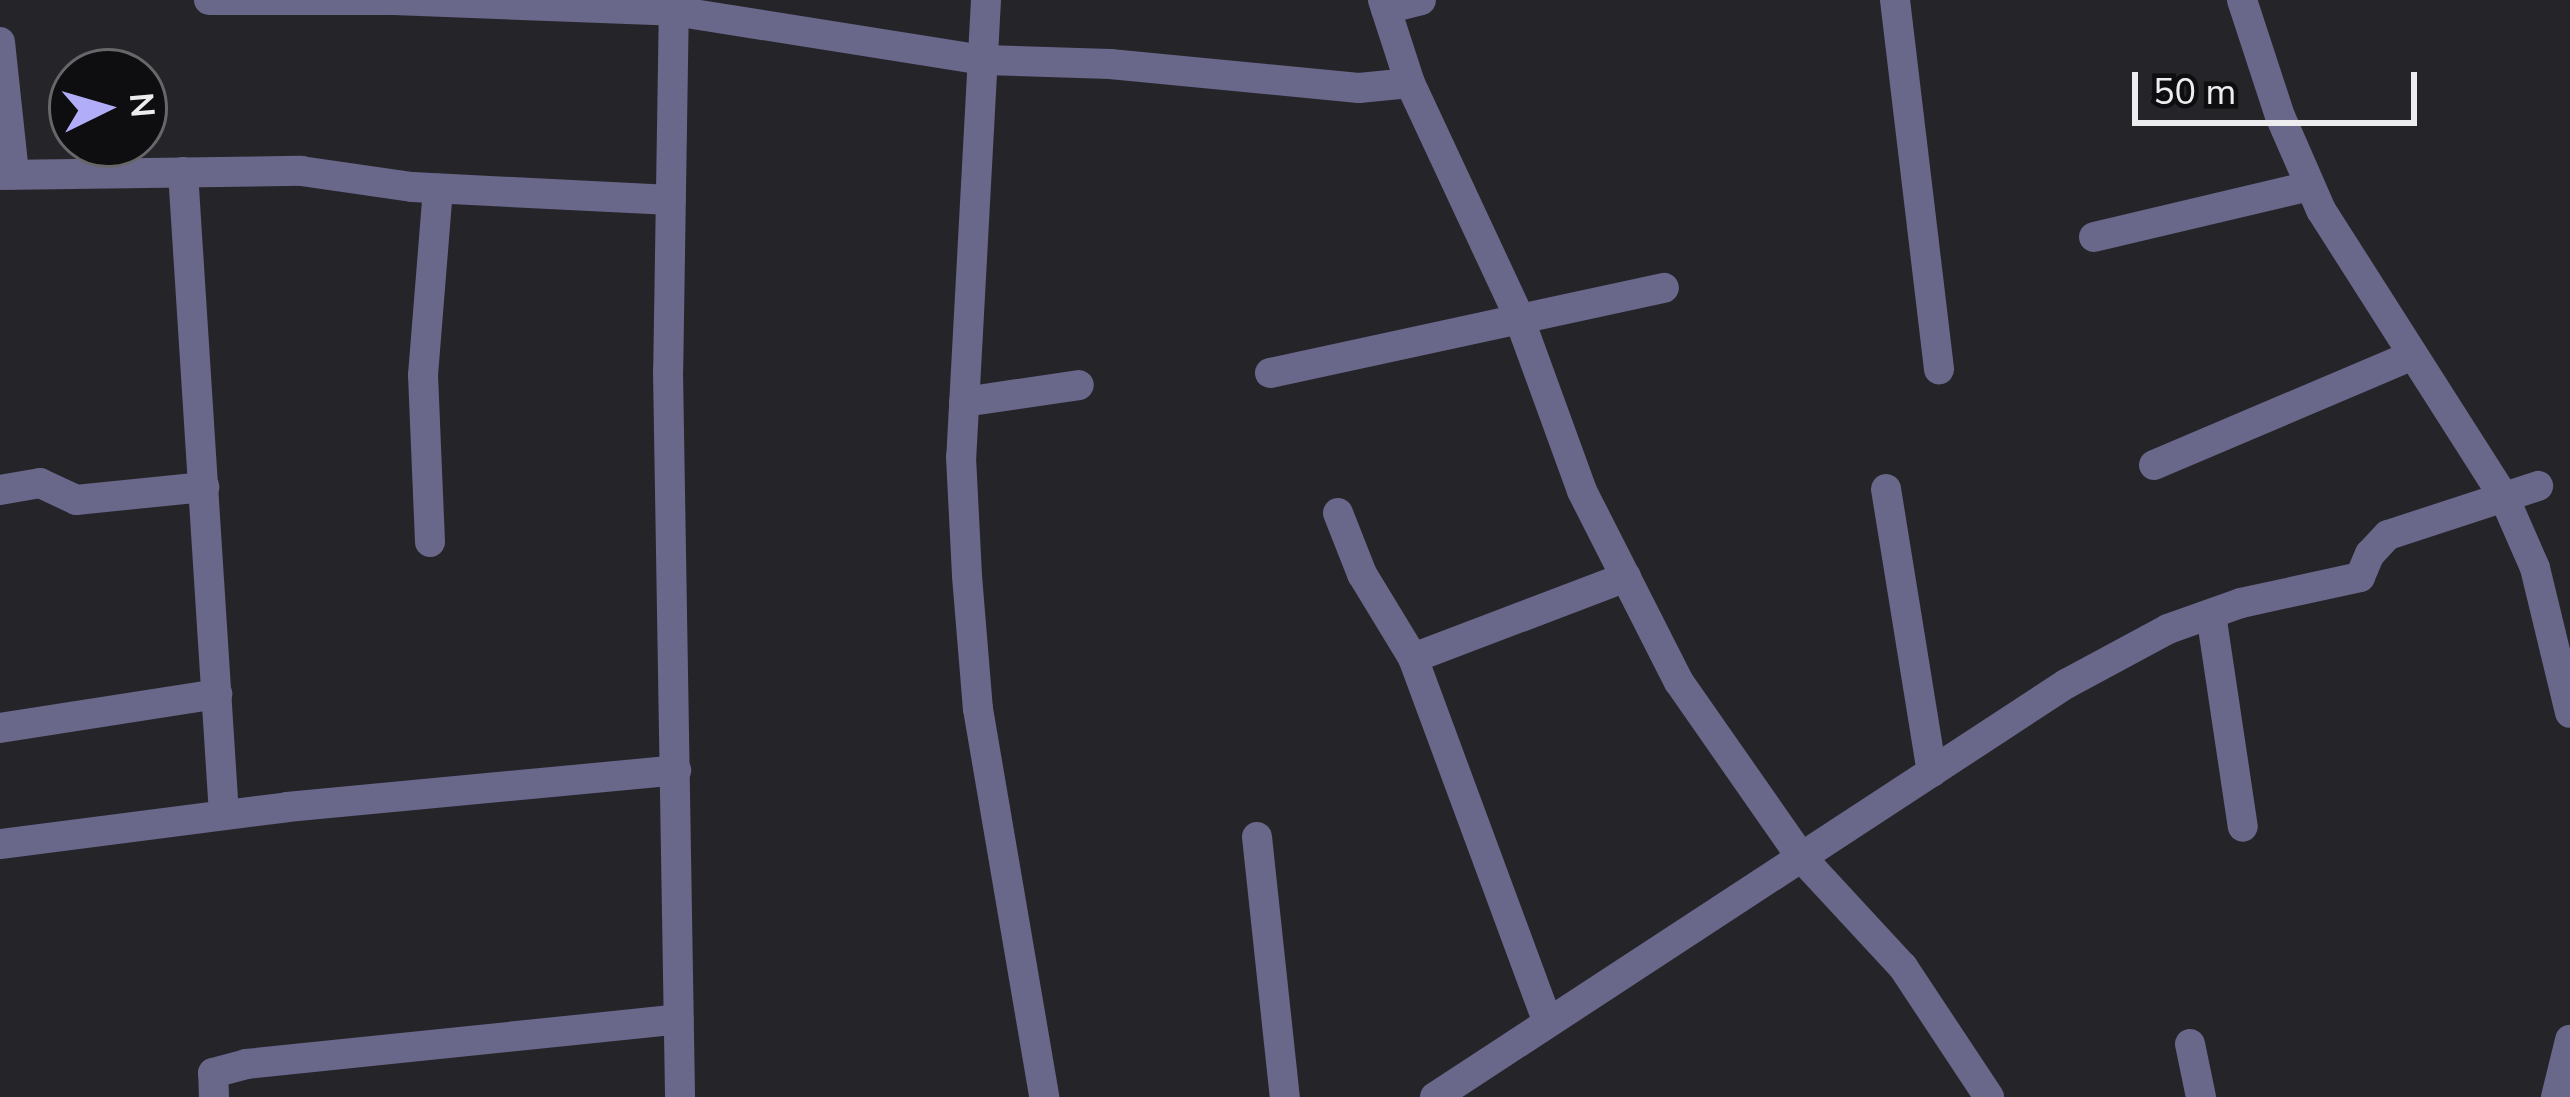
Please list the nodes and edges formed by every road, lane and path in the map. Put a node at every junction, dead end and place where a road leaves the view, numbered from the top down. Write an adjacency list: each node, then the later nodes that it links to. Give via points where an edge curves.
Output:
1 (209, 0): 6 (street)
2 (986, 0): 10 (street)
3 (1421, 0): 8 (street)
4 (1894, 0): 21 (street)
5 (2242, 0): 14 (street)
6 (454, 1): 7 (street)
7 (674, 5): 10 (street); 16 (street)
8 (1384, 5): 11 (street)
9 (0, 42): 13 (street)
10 (983, 60): 11 (street, via 1359,88); 24 (street)
11 (1410, 83): 19 (street)
12 (183, 172): 13 (street); 15 (street, via 301,171); 27 (street)
13 (7, 175)
14 (2310, 186): 17 (street); 20 (street)
15 (438, 189): 16 (street); 32 (street, via 423,375)
16 (670, 200): 39 (street)
17 (2095, 236)
18 (1664, 288): 19 (street)
19 (1520, 322): 22 (street); 33 (street, via 1582,490)
20 (2411, 356): 25 (street); 30 (street)
21 (1939, 369)
22 (1270, 373)
23 (1079, 386): 24 (street)
24 (964, 402): 52 (street, via 978,710)
25 (2154, 465)
26 (2538, 486): 30 (street)
27 (204, 488): 29 (street, via 76,500 40,483); 36 (street)
28 (1886, 489): 40 (street)
29 (0, 490)
30 (2504, 496): 34 (street, via 2388,535 2360,577); 37 (street, via 2547,607)
31 (1338, 513): 35 (street, via 1362,574)
32 (430, 542)
33 (1626, 577): 35 (street); 45 (street, via 1679,682)
34 (2211, 614): 40 (street, via 2168,628 2066,684); 42 (street)
35 (1413, 658): 47 (street)
36 (217, 694): 38 (street); 41 (street)
37 (2570, 713)
38 (0, 728)
39 (676, 770): 41 (street); 46 (street)
40 (1932, 772): 45 (street)
41 (224, 815): 44 (street)
42 (2242, 827)
43 (1257, 837): 53 (street)
44 (0, 844)
45 (1802, 858): 47 (street); 55 (street, via 1903,967)
46 (679, 1019): 50 (street, via 246,1064 213,1073); 51 (street)
47 (1548, 1022): 54 (street)
48 (2570, 1040): 57 (street)
49 (2190, 1044): 56 (street)
50 (214, 1097)
51 (680, 1097)
52 (1044, 1097)
53 (1286, 1097)
54 (1435, 1097)
55 (1989, 1097)
56 (2201, 1097)
57 (2556, 1097)

